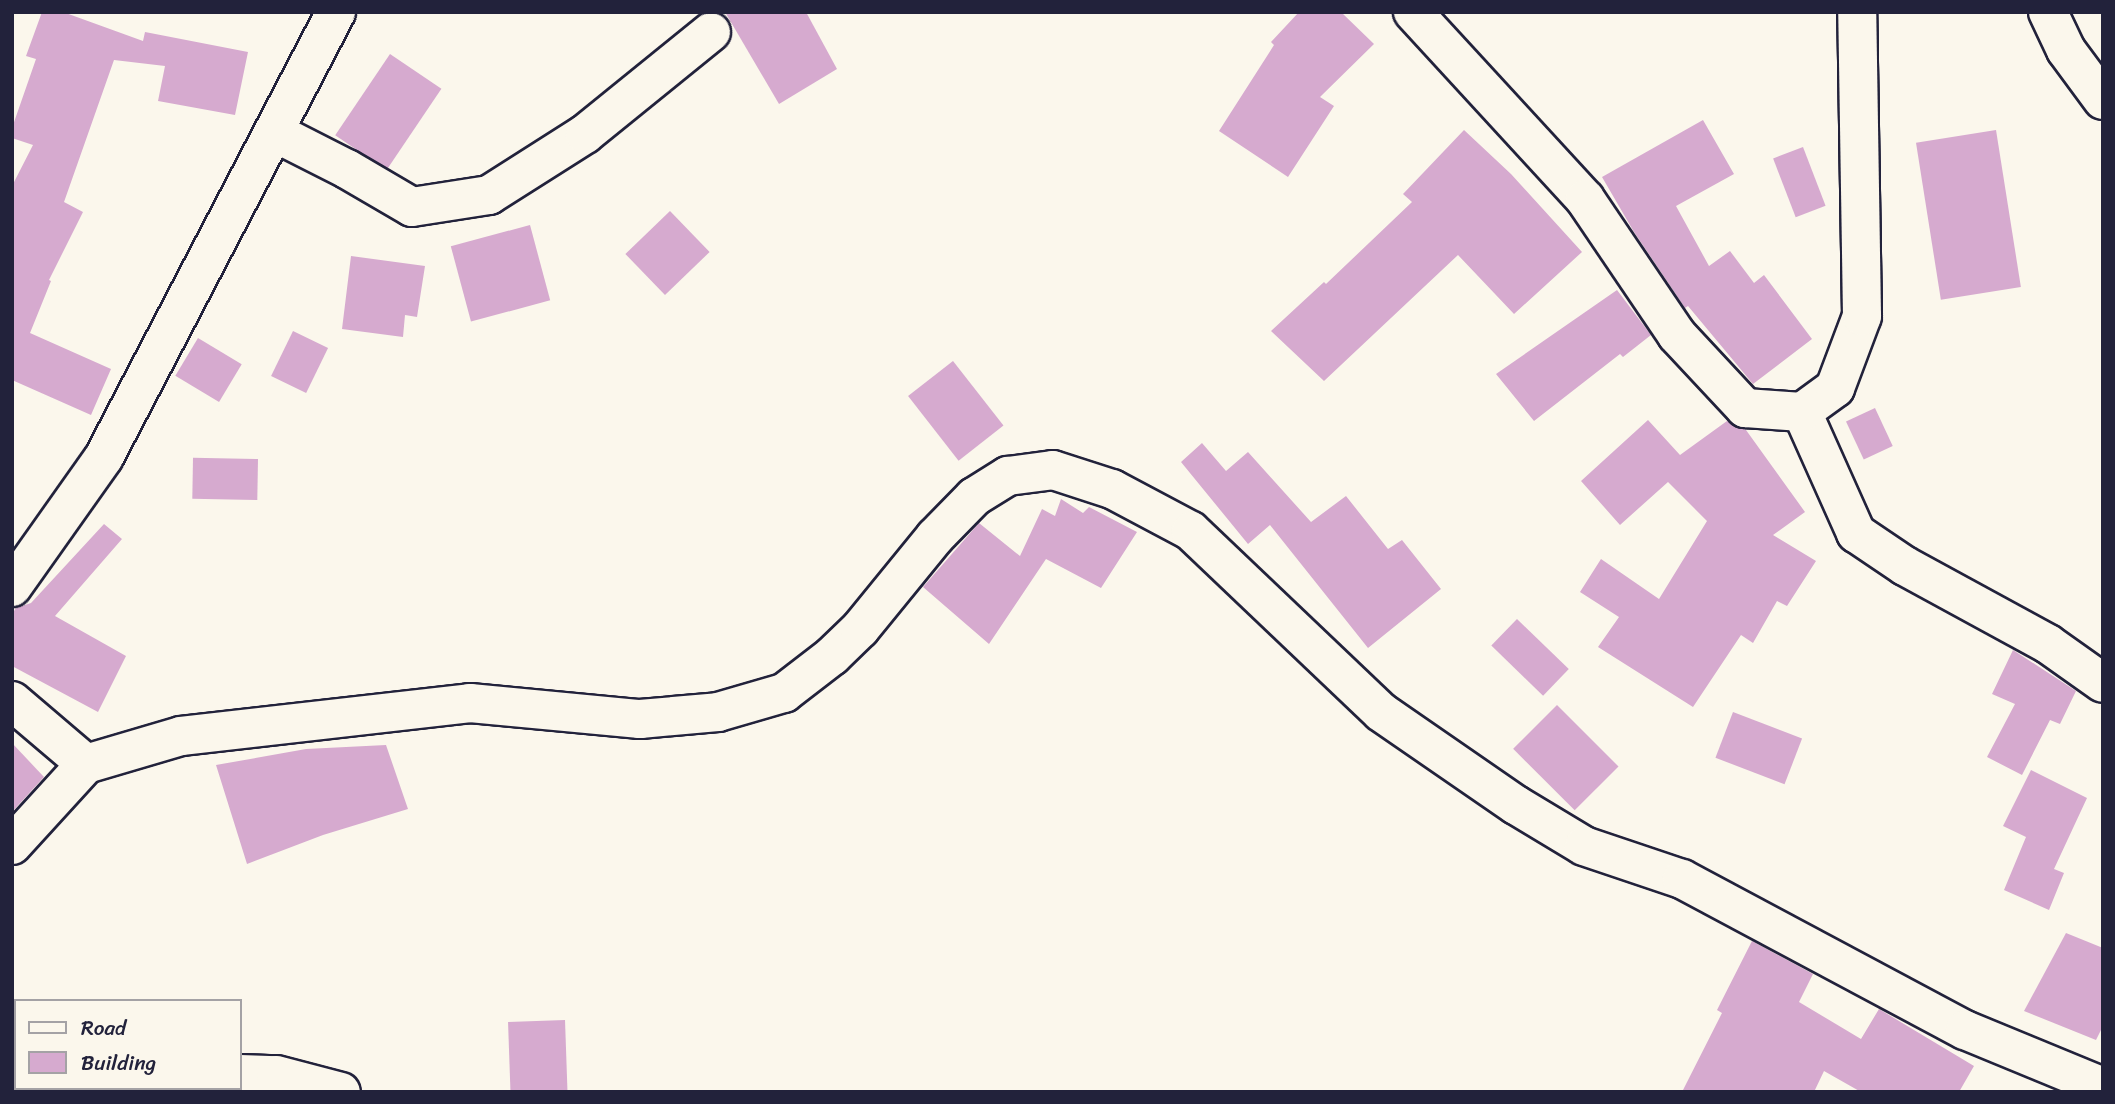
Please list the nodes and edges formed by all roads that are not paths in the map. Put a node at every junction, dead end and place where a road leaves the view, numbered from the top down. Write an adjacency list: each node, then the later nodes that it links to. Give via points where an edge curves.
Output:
1 (336, 12): 9 (street)
2 (1413, 12): 10 (street, via 1584,199 1677,335 1745,408)
3 (1857, 12): 10 (street, via 1862,316 1835,388)
4 (2048, 12): 6 (street)
5 (711, 32): 9 (street, via 585,134 489,195 412,207)
6 (2066, 50): 7 (street); 8 (street)
7 (2103, 58)
8 (2103, 100)
9 (274, 132): 11 (street, via 104,457)
10 (1802, 412): 12 (street, via 1856,533 1905,566 2048,645)
11 (12, 587)
12 (2103, 683)
13 (12, 701): 14 (street)
14 (86, 764): 15 (street); 17 (street, via 181,736 470,703 640,719 718,712 784,693 860,629 974,497 1008,476 1053,470 1112,489 1191,531 1381,712 1584,846 1682,879 1965,1030)
15 (12, 845)
16 (242, 1074): 18 (street, via 276,1075)
17 (2103, 1087)
18 (341, 1092)

